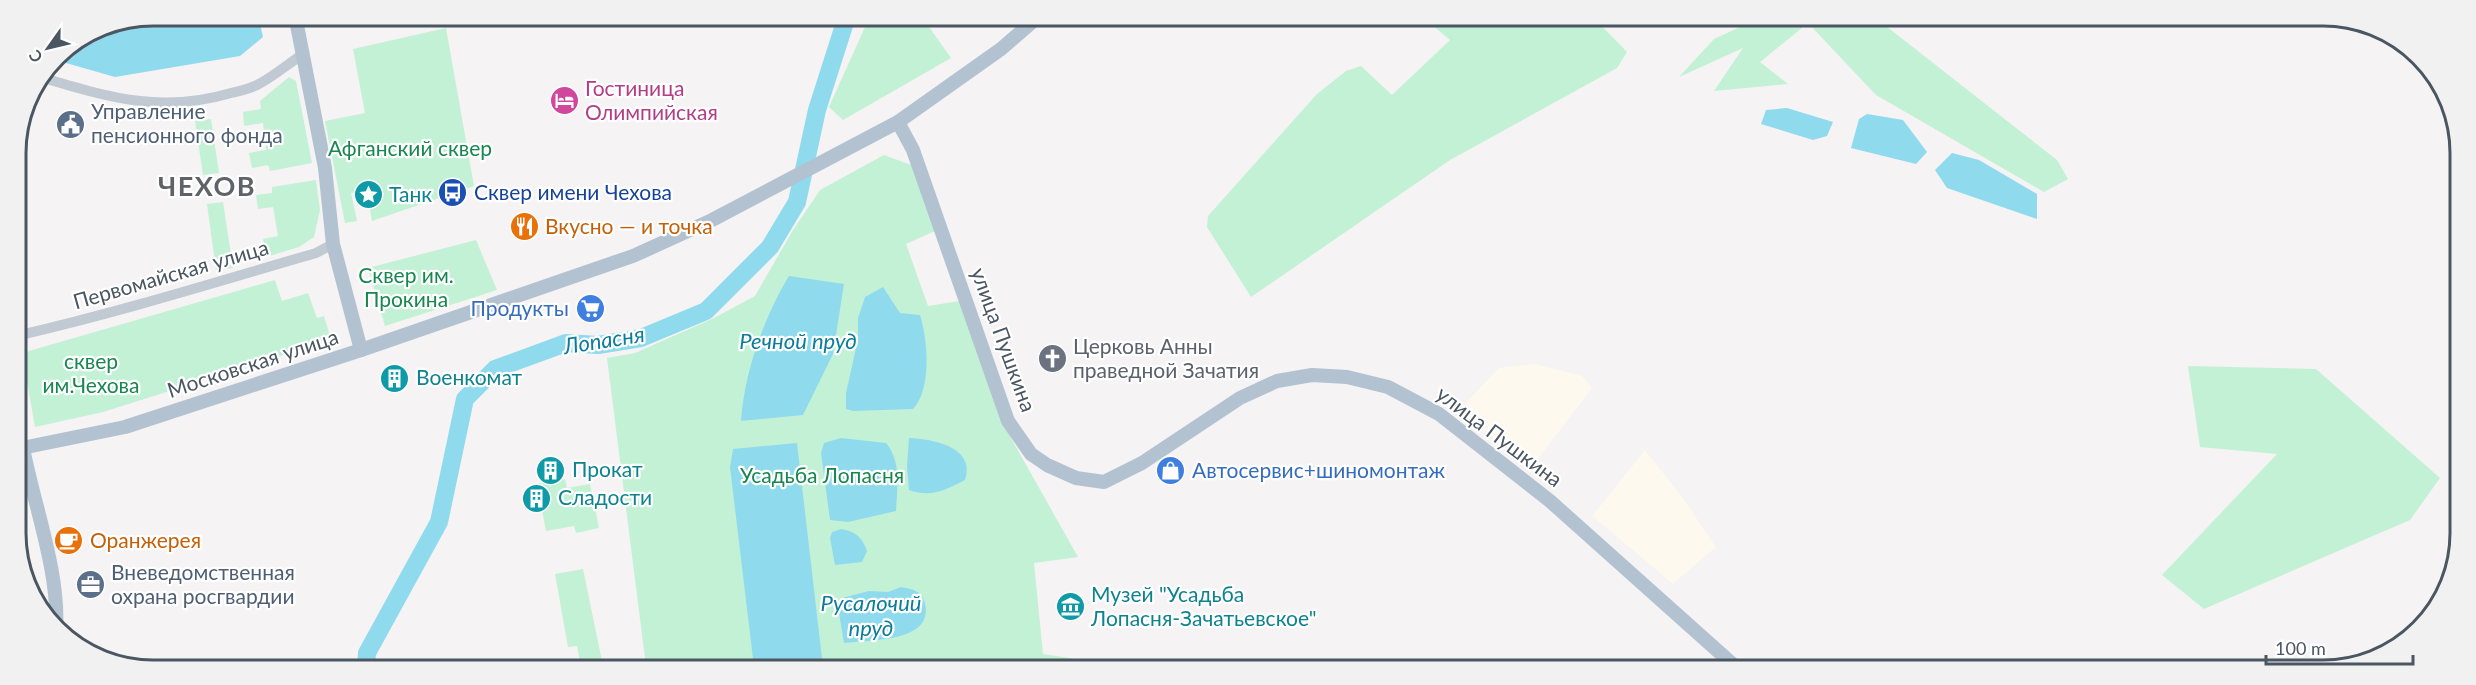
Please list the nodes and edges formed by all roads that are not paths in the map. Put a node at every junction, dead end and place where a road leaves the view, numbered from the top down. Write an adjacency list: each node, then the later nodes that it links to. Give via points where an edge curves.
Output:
1 (297, 26): 3 (main road)
2 (1028, 26): 5 (main road, Московская улица)
3 (303, 54): 4 (street, via 256,86 190,102 150,104); 6 (main road, via 325,168)
4 (49, 80)
5 (898, 122): 8 (main road, Московская улица, via 712,220 621,260); 12 (main road, улица Пушкина, via 913,150 1008,421 1031,454 1047,465 1076,478 1104,482 1142,463 1240,398 1277,381 1312,375 1347,377 1388,387 1439,414 1550,501)
6 (333, 244): 7 (street, Первомайская улица, via 316,253 188,291); 8 (main road)
7 (26, 334)
8 (361, 350): 9 (main road, Московская улица, via 125,427)
9 (26, 447)
10 (26, 472): 11 (main road, via 51,571)
11 (57, 616)
12 (1727, 659)

